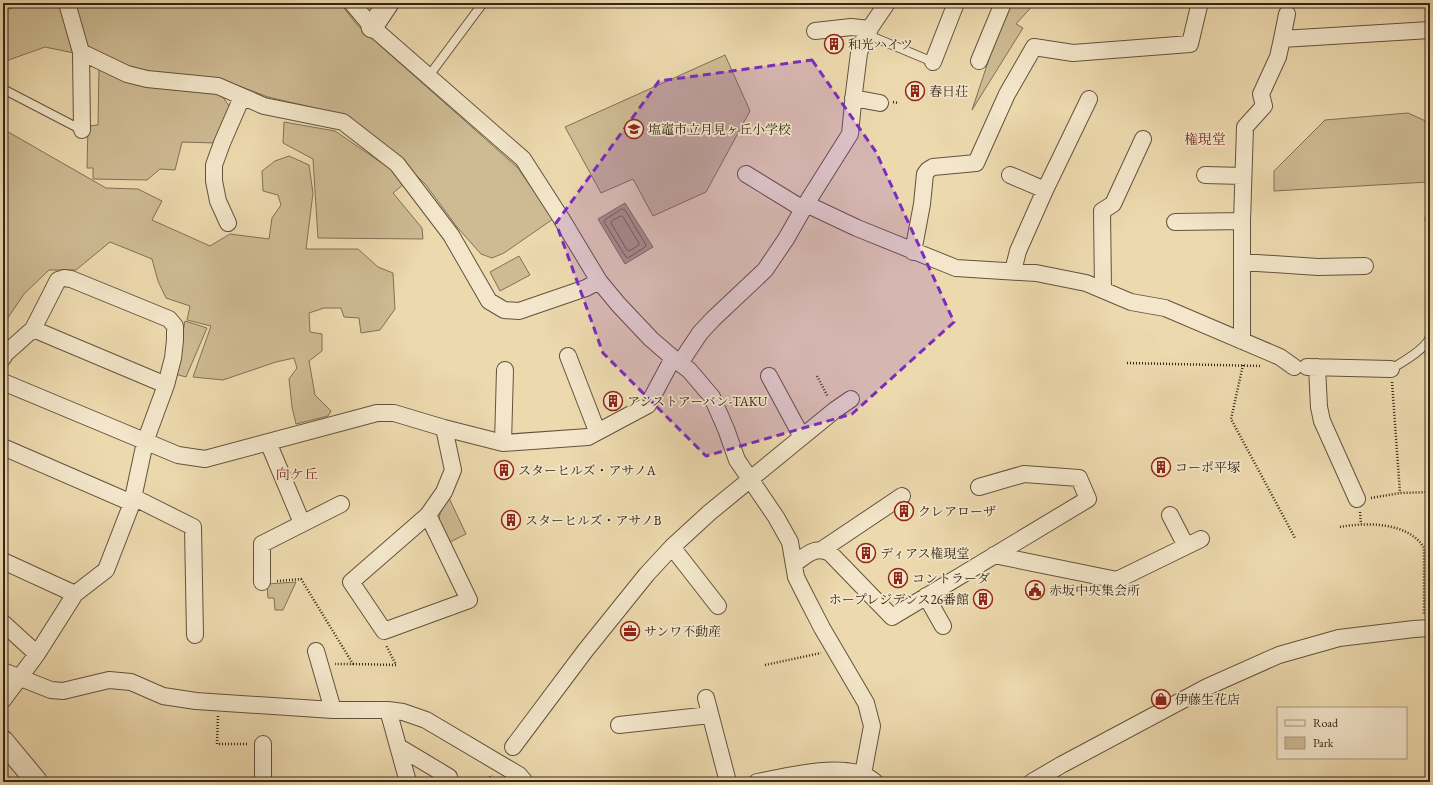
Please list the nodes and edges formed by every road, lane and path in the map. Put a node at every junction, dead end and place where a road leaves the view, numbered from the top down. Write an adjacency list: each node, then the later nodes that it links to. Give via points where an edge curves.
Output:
1 (68, 3): 15 (street)
2 (352, 3): 10 (street)
3 (388, 3): 10 (street)
4 (483, 3): 19 (lane)
5 (887, 3): 12 (street)
6 (956, 3): 17 (street)
7 (1003, 3): 16 (street)
8 (1198, 6): 37 (street, via 1190,44 1073,54 1034,47 1007,94 976,162 933,167 925,174)
9 (1287, 14): 14 (street)
10 (372, 27): 19 (street)
11 (1430, 30): 14 (street)
12 (868, 31): 13 (street, via 851,27); 17 (lane); 23 (street, via 859,53)
13 (815, 32)
14 (1282, 39): 31 (street, via 1278,57 1261,94 1264,106 1245,127)
15 (81, 52): 22 (street, via 127,74 146,79 218,86); 26 (street)
16 (979, 61)
17 (933, 62)
18 (1429, 73): 20 (path)
19 (428, 77): 41 (street, via 523,159)
20 (1430, 78)
21 (3, 89): 26 (lane)
22 (242, 97): 36 (street, via 214,165 218,200); 41 (street, via 264,106 343,122 397,164 451,235 489,301 504,310 519,311)
23 (853, 98): 25 (street); 33 (street, via 850,134)
24 (1089, 99): 32 (street)
25 (880, 102)
26 (82, 130)
27 (1143, 139): 42 (street, via 1113,204 1102,211)
28 (746, 174): 33 (street)
29 (1010, 175): 32 (street)
30 (1204, 175): 31 (street)
31 (1243, 176): 34 (street)
32 (1045, 190): 40 (street, via 1018,251)
33 (804, 207): 37 (street); 48 (street, via 765,270 713,319)
34 (1242, 221): 35 (street); 38 (street)
35 (1175, 222)
36 (228, 223)
37 (913, 252): 40 (street, via 956,268)
38 (1242, 262): 39 (street, via 1318,267); 45 (street)
39 (1365, 266)
40 (1013, 271): 42 (street, via 1066,278)
41 (599, 281): 48 (street, via 651,339)
42 (1103, 289): 45 (street, via 1131,302 1165,308)
43 (33, 329): 47 (street); 58 (street); 58 (street, via 58,280 64,278 71,278 169,319 175,326 175,340)
44 (1430, 336): 53 (lane, via 1421,349)
45 (1242, 341): 51 (street, via 1280,357)
46 (568, 356): 62 (street)
47 (3, 358)
48 (677, 360): 62 (street, via 648,405); 68 (street, via 690,370 712,397 737,460)
49 (1127, 363): 50 (path)
50 (1243, 365): 51 (path); 80 (path, via 1231,419)
51 (1287, 366): 52 (street)
52 (1317, 368): 53 (street); 74 (street, via 1322,421)
53 (1391, 369): 71 (path)
54 (505, 370): 66 (street)
55 (769, 376): 63 (street)
56 (817, 376): 60 (path)
57 (3, 382): 64 (street)
58 (166, 385): 64 (street)
59 (851, 399): 60 (street)
60 (835, 410): 63 (street)
61 (444, 428): 65 (street, via 394,413 377,413); 66 (street); 76 (street, via 453,470 444,492)
62 (597, 431): 66 (street, via 588,437)
63 (802, 437): 68 (street)
64 (144, 442): 65 (street, via 178,455 205,459); 73 (street)
65 (268, 442): 78 (street)
66 (503, 443)
67 (3, 446): 73 (street)
68 (749, 480): 83 (street); 87 (street, via 776,517 790,542)
69 (979, 487): 85 (street, via 1024,474 1079,478 1088,499)
70 (1430, 492): 71 (path)
71 (1400, 493): 74 (path)
72 (902, 496): 84 (street)
73 (132, 500): 89 (street, via 106,570); 96 (street, via 193,527)
74 (1357, 500)
75 (341, 504): 78 (street)
76 (428, 515): 95 (street, via 351,582); 95 (street, via 470,600)
77 (1170, 515): 82 (street)
78 (302, 523): 88 (street, via 262,544)
79 (1340, 527): 94 (path, via 1364,524 1392,527 1420,541 1424,548)
80 (1295, 538)
81 (1201, 539): 82 (street)
82 (1186, 546): 85 (street, via 1117,580)
83 (672, 547): 91 (street); 114 (street, via 585,651)
84 (823, 550): 87 (street, via 816,550); 90 (street, via 830,553 892,617)
85 (994, 555): 90 (street)
86 (3, 560): 89 (street)
87 (794, 564): 97 (street, via 796,577)
88 (262, 582): 100 (path, via 301,579)
89 (75, 594): 98 (street)
90 (926, 596): 93 (street)
91 (718, 606)
92 (3, 623): 98 (street)
93 (943, 626)
94 (1427, 628): 124 (street, via 1339,638 1279,655 1207,687)
95 (384, 630): 100 (path, via 382,639 396,665)
96 (195, 635)
97 (835, 650): 101 (path); 116 (street, via 870,713 872,726)
98 (37, 654): 103 (street)
99 (318, 658): 100 (path); 107 (street)
100 (353, 664)
101 (765, 665)
102 (3, 671): 103 (street)
103 (20, 678): 105 (street); 106 (street, via 51,690 63,690 109,680 131,682 163,696)
104 (706, 698): 109 (street)
105 (3, 700)
106 (219, 703): 107 (street); 112 (path, via 217,744)
107 (333, 710): 108 (street)
108 (388, 710): 113 (street); 121 (street, via 426,720 518,775)
109 (710, 715): 110 (street); 122 (street)
110 (618, 725)
111 (3, 742): 117 (street)
112 (263, 744): 118 (street)
113 (399, 747): 119 (street); 120 (street, via 449,777)
114 (513, 747)
115 (794, 778): 116 (street, via 828,771 843,771); 123 (street)
116 (869, 778)
117 (37, 782)
118 (263, 782)
119 (408, 782)
120 (445, 782)
121 (525, 782)
122 (728, 782)
123 (757, 782)
124 (1032, 782)

